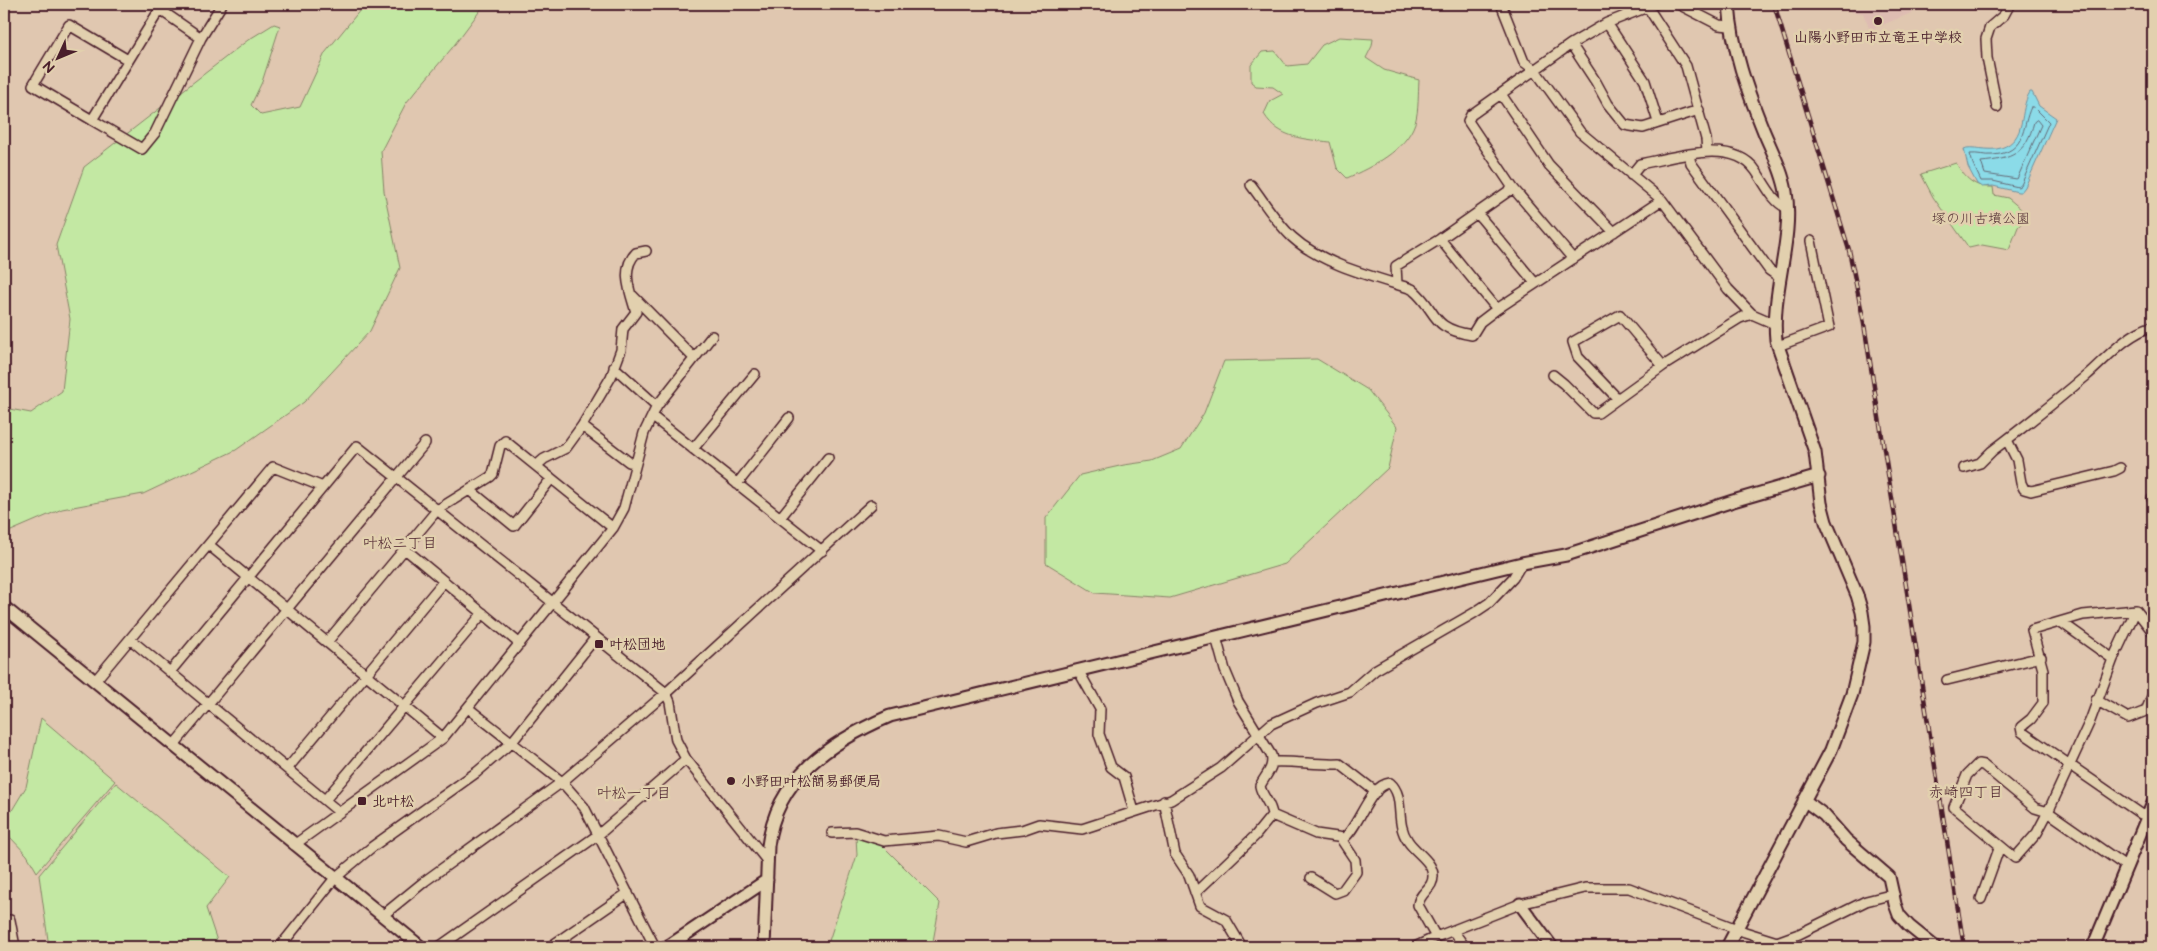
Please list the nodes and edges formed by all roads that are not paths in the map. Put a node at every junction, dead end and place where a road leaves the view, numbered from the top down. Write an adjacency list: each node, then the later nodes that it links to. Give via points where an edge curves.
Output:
1 (222, 4): 10 (street)
2 (1501, 4): 13 (street, via 1524,62)
3 (1678, 4): 9 (street, via 1719,25)
4 (1728, 4): 9 (street)
5 (2010, 4): 15 (street, via 2004,15 1990,27 1986,39)
6 (1651, 5): 8 (street); 16 (street, via 1686,66)
7 (161, 7): 10 (street); 12 (street)
8 (1608, 23): 11 (street); 18 (street, via 1645,81)
9 (1730, 26): 25 (street, via 1744,82 1783,180)
10 (201, 38): 17 (street, via 155,132 142,149)
11 (1571, 44): 13 (street); 18 (street, via 1612,110 1626,125 1643,128)
12 (128, 60): 17 (street); 17 (street, via 69,25 33,85)
13 (1535, 70): 14 (street); 21 (street, via 1580,132)
14 (1501, 94): 23 (street, via 1468,120); 27 (street, via 1549,165)
15 (1997, 107)
16 (1698, 110): 18 (street); 19 (street)
17 (92, 120)
18 (1658, 122)
19 (1707, 152): 20 (street); 25 (street, via 1740,156 1746,160 1779,204)
20 (1689, 155): 21 (street, via 1640,164); 32 (street, via 1691,163 1770,270)
21 (1631, 175): 24 (street)
22 (1251, 185): 33 (street, via 1292,236 1307,247 1337,263)
23 (1513, 188): 26 (street); 31 (street)
24 (1662, 200): 27 (street); 37 (street, via 1728,289)
25 (1787, 208): 32 (street)
26 (1477, 213): 28 (street); 34 (street)
27 (1614, 232): 31 (street)
28 (1440, 239): 33 (street, via 1396,266); 36 (street)
29 (1812, 241): 41 (street, via 1829,326)
30 (646, 250): 35 (street, via 636,252 628,265 627,287)
31 (1573, 258): 34 (street)
32 (1779, 277): 38 (street)
33 (1397, 284): 36 (street, via 1412,289 1437,321 1455,332 1472,335 1480,322)
34 (1535, 284): 36 (street)
35 (630, 292): 42 (street); 44 (street, via 636,312 623,329 621,350)
36 (1497, 309)
37 (1752, 314): 38 (street); 43 (street, via 1740,318)
38 (1774, 324): 41 (street)
39 (2153, 326): 54 (street, via 2114,349 2092,371)
40 (712, 336): 42 (street)
41 (1778, 346): 62 (street)
42 (694, 358): 50 (street)
43 (1663, 366): 49 (street); 49 (street, via 1620,315 1573,342 1578,357)
44 (614, 367): 50 (street); 53 (street)
45 (755, 374): 56 (street)
46 (1553, 375): 49 (street, via 1593,413 1598,413)
47 (4, 377): 48 (street)
48 (4, 381)
49 (1618, 398)
50 (657, 406): 51 (street)
51 (652, 417): 56 (street); 58 (street)
52 (789, 418): 65 (street)
53 (582, 426): 58 (street, via 629,462); 59 (street, via 566,448)
54 (2007, 440): 60 (street, via 1980,463); 61 (street, via 2017,460 2021,483 2024,489 2031,491)
55 (425, 443): 63 (street)
56 (693, 450): 65 (street)
57 (828, 458): 70 (street)
58 (636, 463): 71 (street, via 624,508)
59 (536, 466): 64 (street); 67 (street, via 505,440 500,446 493,474)
60 (1964, 468)
61 (2120, 468)
62 (1819, 476): 75 (street, via 1566,556); 116 (street, via 1826,522 1857,595 1864,626 1861,658 1844,718)
63 (397, 478): 66 (street, via 357,446); 69 (street); 80 (street)
64 (551, 479): 67 (street, via 514,526); 71 (street)
65 (736, 484): 70 (street)
66 (323, 487): 72 (street, via 273,467); 76 (street)
67 (470, 490): 69 (street)
68 (871, 505): 74 (street)
69 (436, 510): 73 (street); 78 (street)
70 (780, 518): 74 (street)
71 (613, 528): 78 (street)
72 (209, 545): 76 (street); 87 (street)
73 (405, 549): 77 (street); 88 (street)
74 (822, 551): 97 (street)
75 (1522, 563): 86 (street); 103 (street, via 1513,578 1489,603 1474,613 1375,670 1350,692 1287,716)
76 (247, 576): 80 (street); 93 (street)
77 (444, 581): 82 (street); 94 (street)
78 (552, 603): 85 (street); 89 (street)
79 (4, 607): 96 (street)
80 (287, 610): 88 (street); 100 (street)
81 (2136, 610): 83 (street, via 2083,615); 84 (street); 91 (street)
82 (482, 613): 89 (street); 101 (street)
83 (2061, 622): 90 (street, via 2032,630); 91 (street)
84 (2153, 632)
85 (596, 637): 97 (street); 105 (street)
86 (1216, 637): 92 (street); 103 (street, via 1238,701)
87 (130, 639): 93 (street); 96 (street)
88 (327, 642): 94 (street)
89 (520, 644): 102 (street)
90 (2041, 657): 95 (street); 111 (street, via 2043,703 2021,727 2022,732)
91 (2113, 659): 99 (street)
92 (1078, 670): 119 (street, via 1100,709 1099,734 1111,767 1124,777); 129 (street, via 890,716 838,742 800,773 791,785 770,832)
93 (170, 672): 100 (street)
94 (365, 674): 101 (street); 112 (street)
95 (1947, 680)
96 (95, 682): 106 (street)
97 (666, 693): 108 (street, via 676,740); 113 (street)
98 (2153, 694): 99 (street, via 2146,710 2128,718)
99 (2096, 700): 111 (street)
100 (208, 704): 106 (street); 112 (street)
101 (404, 706): 104 (street); 115 (street)
102 (468, 708): 104 (street); 105 (street)
103 (1258, 734): 110 (street); 117 (street, via 1221,768 1187,791)
104 (443, 738): 120 (street)
105 (512, 742): 113 (street); 131 (street)
106 (173, 746): 127 (street)
107 (1326, 756): 109 (street, via 1326,760 1300,758)
108 (686, 759): 125 (street); 129 (street)
109 (1298, 761): 110 (street); 114 (street, via 1340,764)
110 (1273, 762): 122 (street, via 1260,786 1271,806)
111 (2070, 765): 121 (street); 123 (street)
112 (286, 769): 115 (street)
113 (562, 782): 125 (street, via 584,806); 139 (street)
114 (1376, 792): 126 (street); 143 (street, via 1386,784 1394,786 1403,833 1433,872 1431,886 1420,897 1418,905)
115 (324, 800): 120 (street)
116 (1804, 800): 136 (street, via 1889,877); 141 (street)
117 (1164, 801): 119 (street); 135 (street, via 1175,854 1189,875)
118 (2153, 803): 123 (street)
119 (1134, 811): 124 (street, via 1082,829 1039,824 966,842 939,836 884,841 855,832)
120 (339, 812): 127 (street)
121 (2048, 812): 128 (street, via 2037,833 2015,858); 128 (street, via 2035,808 1978,764 1967,775 1954,807); 130 (street)
122 (1272, 815): 126 (street, via 1316,834); 135 (street, via 1255,836)
123 (2148, 816): 130 (street)
124 (832, 833)
125 (598, 835): 134 (street); 147 (street)
126 (1342, 839): 132 (street, via 1356,866 1356,872 1347,884 1335,893)
127 (294, 845): 131 (street)
128 (2000, 846): 137 (street)
129 (768, 862): 133 (street)
130 (2127, 867): 158 (street)
131 (335, 878): 139 (street); 144 (street)
132 (1311, 878)
133 (767, 880): 150 (street); 151 (street)
134 (628, 893): 148 (street); 149 (street)
135 (1195, 893): 152 (street, via 1200,906 1226,920)
136 (1894, 894): 141 (street, via 1860,904 1777,942); 157 (street, via 1899,915)
137 (1981, 899)
138 (1520, 904): 141 (street, via 1585,888 1628,888); 142 (street); 155 (street)
139 (382, 916): 146 (street)
140 (10, 920): 145 (street)
141 (1737, 928): 156 (street)
142 (1452, 930): 143 (street); 154 (street)
143 (1436, 937): 153 (street)
144 (283, 944)
145 (15, 947)
146 (421, 947)
147 (438, 947)
148 (550, 947)
149 (654, 947)
150 (667, 947)
151 (764, 947)
152 (1242, 947)
153 (1415, 947)
154 (1464, 947)
155 (1552, 947)
156 (1727, 947)
157 (1936, 947)
158 (2094, 947)

